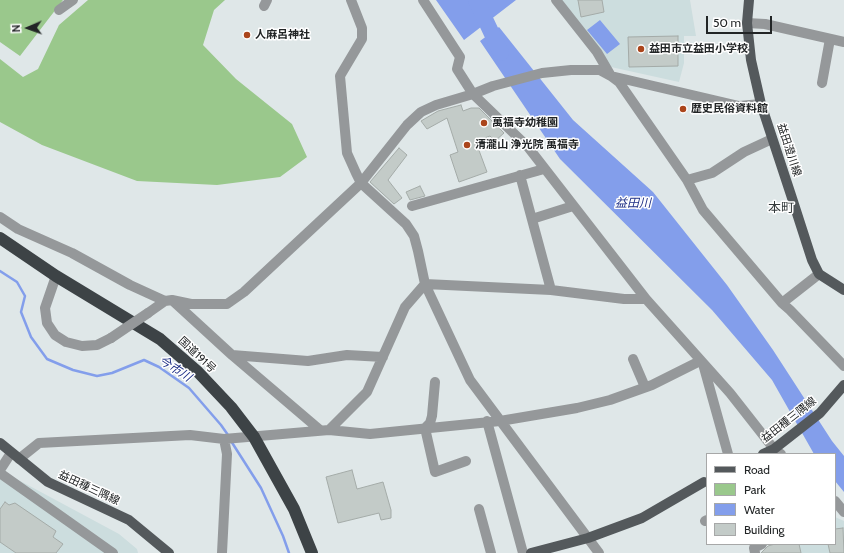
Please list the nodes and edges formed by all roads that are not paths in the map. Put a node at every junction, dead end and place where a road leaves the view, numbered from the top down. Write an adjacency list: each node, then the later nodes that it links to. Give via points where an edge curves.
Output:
1 (72, 0): 6 (street)
2 (351, 0): 18 (street, via 362,28 362,39 340,76 346,153)
3 (423, 0): 12 (street, via 460,57 457,69)
4 (556, 0): 10 (street, via 597,52)
5 (749, 0): 7 (main road, 益田澄川線)
6 (59, 10)
7 (747, 23): 8 (street, via 765,24); 13 (main road, 益田澄川線, via 751,60)
8 (830, 39): 9 (street); 11 (street)
9 (844, 42)
10 (611, 76): 12 (street, via 600,70 542,73); 13 (street, via 739,106); 17 (street, via 619,82)
11 (822, 83)
12 (473, 94): 15 (street, via 528,147); 18 (street, via 421,112)
13 (761, 104): 14 (main road, 益田澄川線)
14 (772, 139): 17 (street, via 744,152 712,173); 24 (main road, 益田澄川線, via 812,260)
15 (544, 169): 16 (street); 20 (street)
16 (520, 175): 19 (street); 22 (street)
17 (687, 180): 31 (street, via 703,210)
18 (361, 183): 26 (street, via 406,224 414,236); 30 (street, via 244,292 227,304 191,304)
19 (412, 206)
20 (573, 206): 22 (street); 29 (street)
21 (0, 217): 30 (street, via 18,229 72,253 130,285)
22 (532, 219): 27 (street)
23 (0, 238): 25 (highway, 国道191号)
24 (819, 274): 28 (main road); 31 (street)
25 (56, 276): 30 (street, bridge, via 45,308 47,323 55,335 66,342 82,346 97,345 111,338); 44 (highway, 国道191号, via 160,339 198,372 231,407)
26 (424, 284): 27 (street); 33 (street, via 406,307); 41 (street, via 470,380)
27 (551, 290): 29 (street, via 624,299)
28 (844, 290)
29 (646, 298): 35 (street)
30 (169, 300): 32 (street)
31 (782, 303): 36 (street)
32 (232, 356): 33 (street, via 308,361 347,355); 43 (street)
33 (384, 357): 43 (street, via 367,392)
34 (633, 359): 39 (street)
35 (702, 363): 39 (street); 47 (street); 48 (street)
36 (844, 366)
37 (435, 382): 42 (street, via 432,416)
38 (844, 385): 47 (main road, 益田種三隅線, via 820,412)
39 (645, 387): 41 (street, via 610,400 577,408)
40 (487, 421): 41 (street); 42 (street); 63 (street)
41 (500, 421): 56 (street)
42 (425, 428): 43 (street, via 370,434); 50 (street, via 435,472)
43 (325, 430): 44 (street)
44 (254, 437): 45 (street); 61 (highway, 国道191号, via 294,508)
45 (224, 439): 49 (street, via 190,435 39,443); 60 (street, via 227,454)
46 (0, 443): 49 (main road, 益田種三隅線)
47 (777, 451)
48 (728, 453)
49 (15, 456): 51 (street); 59 (main road, 益田種三隅線, via 48,482 128,520)
50 (466, 461)
51 (0, 471): 58 (street)
52 (706, 482): 56 (main road, via 642,518)
53 (836, 502): 55 (street)
54 (479, 509): 62 (street)
55 (844, 512)
56 (588, 538): 64 (main road); 65 (street)
57 (760, 545): 66 (street, via 754,548)
58 (113, 553)
59 (170, 553)
60 (222, 553)
61 (312, 553)
62 (491, 553)
63 (523, 553)
64 (532, 553)
65 (599, 553)
66 (755, 553)

